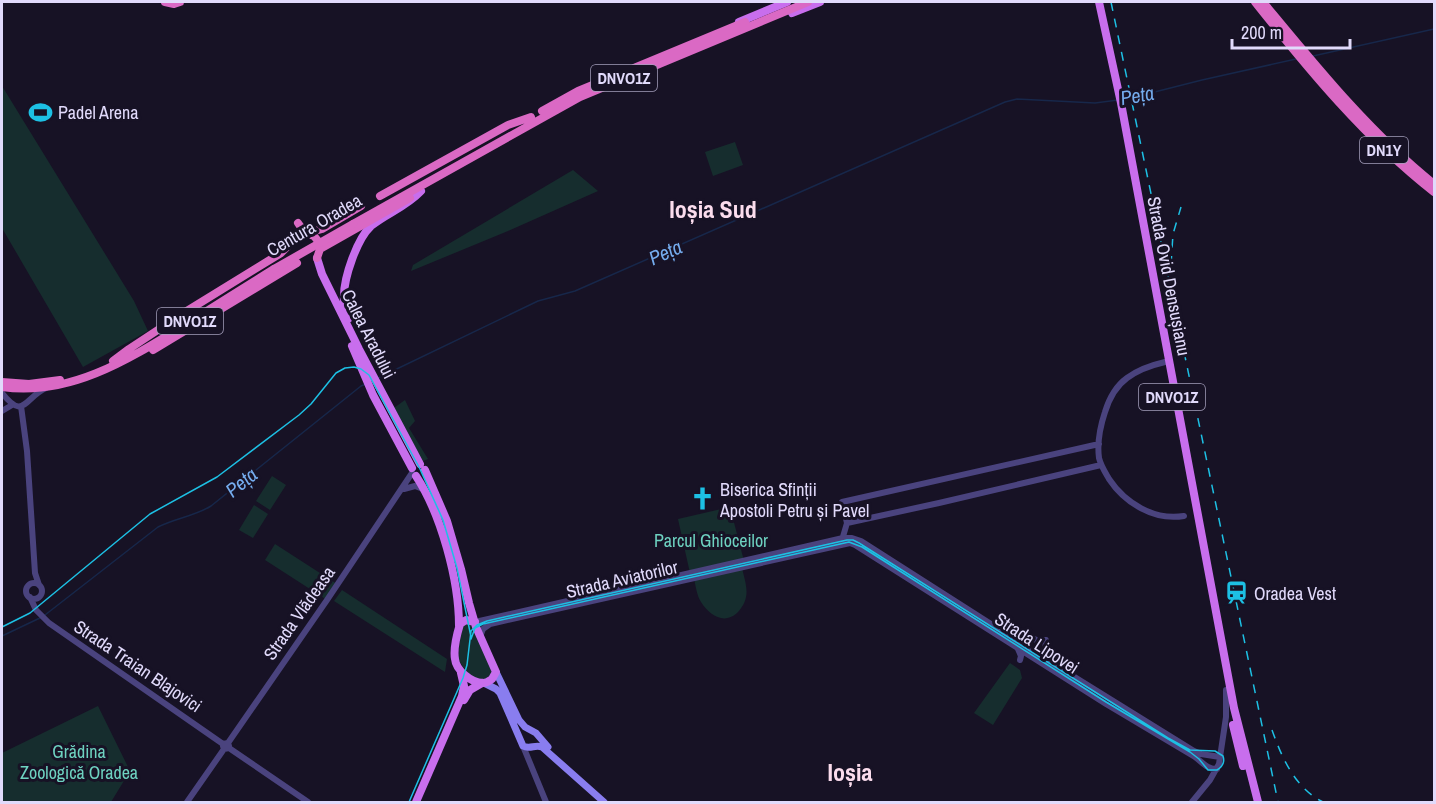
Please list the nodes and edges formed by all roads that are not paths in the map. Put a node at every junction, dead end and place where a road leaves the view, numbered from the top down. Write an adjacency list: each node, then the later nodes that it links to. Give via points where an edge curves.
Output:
1 (165, 2): 2 (highway)
2 (180, 2)
3 (787, 2): 11 (main road, DNVO1Z)
4 (795, 2): 11 (highway)
5 (808, 2): 10 (highway)
6 (820, 2): 10 (main road, DNVO1Z)
7 (1097, 2): 14 (main road, Strada Ovid Densușianu / DNVO1Z)
8 (1255, 2): 12 (highway, DN1Y)
9 (1263, 2): 12 (highway, DN1Y)
10 (745, 28): 16 (highway, DNVO1Z, via 580,96)
11 (701, 40): 15 (highway, DNVO1Z, via 578,91)
12 (1294, 46): 13 (highway, DN1Y)
13 (1342, 100): 17 (highway, DN1Y); 19 (highway, DN1Y, via 1370,136)
14 (1118, 104): 33 (main road, Strada Ovid Densușianu / DNVO1Z); 86 (main road, Strada Ovid Densușianu / DNVO1Z, via 1234,708)
15 (531, 117): 20 (highway, via 508,125); 22 (highway, Centura Oradea / DNVO1Z)
16 (507, 136): 18 (highway); 22 (highway, Centura Oradea / DNVO1Z)
17 (1434, 184)
18 (422, 191): 26 (highway); 31 (main road, via 370,227 356,249 344,295)
19 (1434, 192)
20 (380, 196)
21 (361, 206): 24 (highway)
22 (352, 222): 29 (highway, Centura Oradea / DNVO1Z, bridge)
23 (298, 223): 24 (highway)
24 (308, 233): 26 (highway)
25 (288, 246): 32 (highway)
26 (320, 249): 27 (highway, Calea Aradului)
27 (317, 258): 30 (main road, Calea Aradului)
28 (297, 263): 34 (highway, via 154,350 121,367)
29 (273, 268): 32 (highway, Centura Oradea / DNVO1Z); 34 (highway, Centura Oradea / DNVO1Z)
30 (340, 311): 31 (main road, Calea Aradului); 35 (main road, Calea Aradului, via 341,324)
31 (354, 340): 35 (main road, Calea Aradului)
32 (113, 361): 36 (highway, DNVO1Z, via 59,380)
33 (1165, 362): 44 (street, via 1135,372 1120,384 1107,405); 70 (main road, Strada Ovid Densușianu / DNVO1Z)
34 (105, 370): 38 (highway, DNVO1Z)
35 (369, 376): 39 (main road, Calea Aradului)
36 (2, 382)
37 (2, 387): 38 (highway, DNVO1Z)
38 (46, 388): 42 (street)
39 (375, 388): 46 (main road, Calea Aradului); 47 (main road, Calea Aradului)
40 (2, 393): 41 (street)
41 (12, 405): 42 (street); 43 (street)
42 (21, 406): 54 (street)
43 (2, 411)
44 (1099, 444): 45 (street); 52 (street, via 842,502)
45 (1101, 465): 51 (street, via 1132,503 1164,515); 52 (street)
46 (423, 467): 47 (main road, via 415,465); 47 (main road, via 422,476); 60 (main road, Calea Aradului, via 447,521)
47 (414, 473): 48 (street, Strada Vlădeasa); 49 (main road, Calea Aradului); 50 (street, Strada Vlădeasa)
48 (404, 489): 49 (street); 50 (street, Strada Vlădeasa)
49 (423, 489): 61 (main road, Calea Aradului, via 447,551)
50 (395, 499): 74 (street, Strada Vlădeasa)
51 (1184, 516)
52 (847, 522): 53 (street)
53 (842, 541): 60 (street, Strada Aviatorilor); 62 (street, Strada Aviatorilor, via 490,624); 63 (street, Strada Lipovei, via 861,541); 64 (street, Strada Lipovei, via 855,545)
54 (35, 573): 55 (street); 56 (street)
55 (29, 585): 56 (street); 57 (street)
56 (39, 585): 58 (street, via 42,592)
57 (30, 597): 58 (street); 59 (street, Strada Traian Blajovici)
58 (38, 598): 59 (street)
59 (38, 611): 74 (street, Strada Traian Blajovici, via 49,623)
60 (475, 622): 61 (main road, via 465,620); 62 (main road, Calea Aradului)
61 (459, 626): 67 (main road, Calea Aradului, via 455,658)
62 (480, 636): 68 (main road, Calea Aradului)
63 (1026, 647): 66 (street, Strada Lipovei); 66 (street, via 1033,638 1039,642 1046,640)
64 (1017, 648): 65 (street); 77 (street, Strada Lipovei, via 1207,767)
65 (1020, 660)
66 (1050, 662): 76 (street, Strada Lipovei, via 1194,751)
67 (459, 669): 69 (main road); 80 (main road, Calea Aradului, via 464,684 462,696)
68 (496, 672): 69 (main road, Calea Aradului); 71 (main road, via 517,717)
69 (483, 683): 73 (main road, via 499,692); 80 (main road, Calea Aradului, via 466,696)
70 (1226, 690): 76 (street); 85 (main road, Strada Ovid Densușianu / DNVO1Z)
71 (531, 730): 72 (main road); 73 (main road)
72 (538, 736): 75 (main road, via 538,742); 83 (main road)
73 (520, 738): 75 (main road)
74 (226, 746): 78 (street, Strada Vlădeasa); 79 (street, Strada Traian Blajovici)
75 (528, 748): 81 (street); 82 (main road, via 544,748)
76 (1221, 757): 77 (street)
77 (1217, 769): 84 (street)
78 (187, 802)
79 (308, 802)
80 (417, 802)
81 (546, 802)
82 (604, 802)
83 (610, 802)
84 (1192, 802)
85 (1253, 802)
86 (1258, 802)

